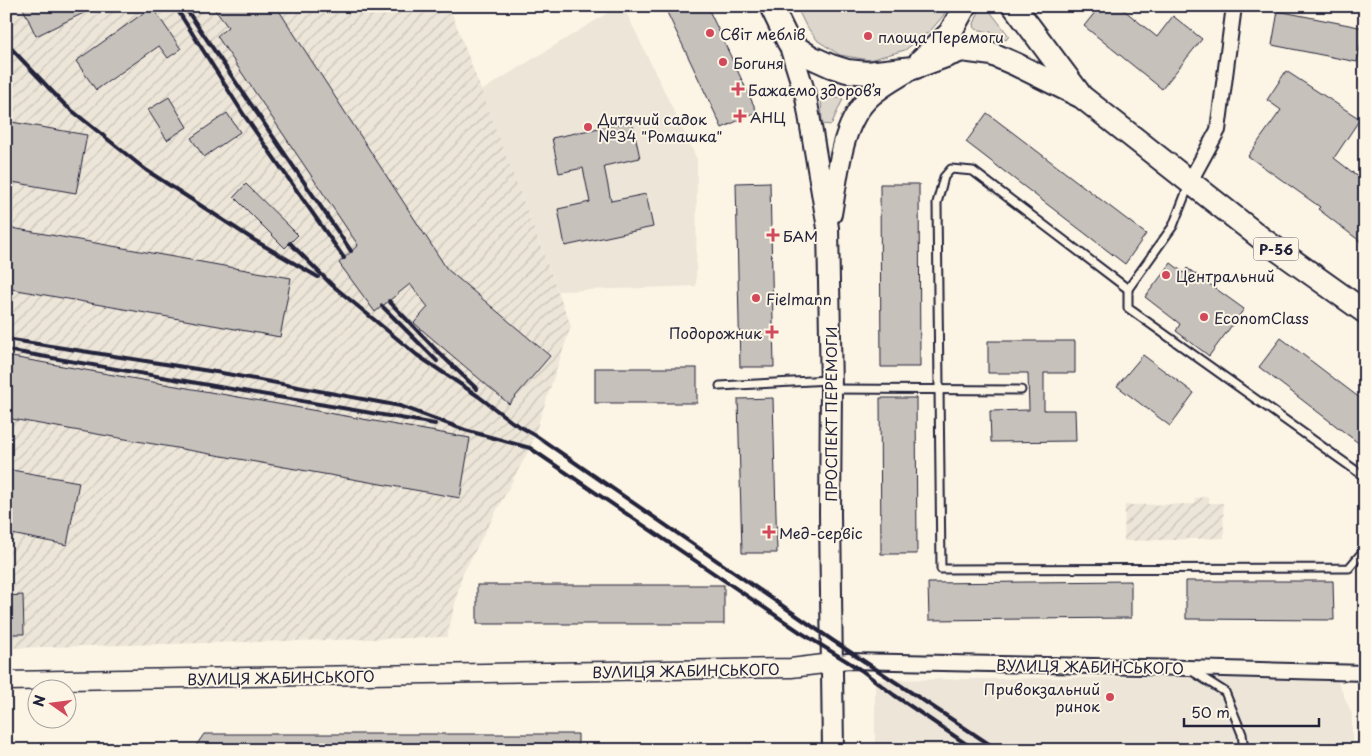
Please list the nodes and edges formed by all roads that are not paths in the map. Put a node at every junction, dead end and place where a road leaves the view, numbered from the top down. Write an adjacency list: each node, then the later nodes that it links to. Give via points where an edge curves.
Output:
1 (771, 6): 5 (main road)
2 (965, 6): 6 (main road, via 950,34)
3 (1014, 6): 7 (main road, Р-56)
4 (1234, 6): 8 (street, via 1218,130)
5 (789, 43): 6 (main road, Р-56, via 818,60 847,70 867,73); 9 (main road, ПРОСПЕКТ ПЕРЕМОГИ, via 806,97)
6 (913, 68): 7 (main road, Р-56, via 962,50 992,54); 9 (main road, ПРОСПЕКТ ПЕРЕМОГИ, via 871,96 856,114 846,137)
7 (1082, 97): 8 (main road, Р-56)
8 (1189, 183): 10 (lane, via 1173,226); 11 (main road, Р-56)
9 (828, 228): 12 (main road, ПРОСПЕКТ ПЕРЕМОГИ)
10 (1128, 289): 14 (lane, via 973,171 951,169 944,177 937,203); 16 (lane, via 1128,308)
11 (1365, 312)
12 (831, 384): 13 (lane); 14 (lane); 18 (main road, ПРОСПЕКТ ПЕРЕМОГИ)
13 (720, 386)
14 (939, 389): 15 (lane); 17 (lane, via 941,570 1349,568)
15 (1021, 390)
16 (1365, 477)
17 (1365, 549)
18 (832, 663): 19 (street, ВУЛИЦЯ ЖАБИНСЬКОГО); 21 (street, ВУЛИЦЯ ЖАБИНСЬКОГО, via 782,668); 22 (main road, ПРОСПЕКТ ПЕРЕМОГИ)
19 (1188, 668): 20 (street, ВУЛИЦЯ ЖАБИНСЬКОГО); 23 (lane, via 1225,692 1242,734)
20 (1365, 673)
21 (6, 680)
22 (833, 750)
23 (1244, 750)

